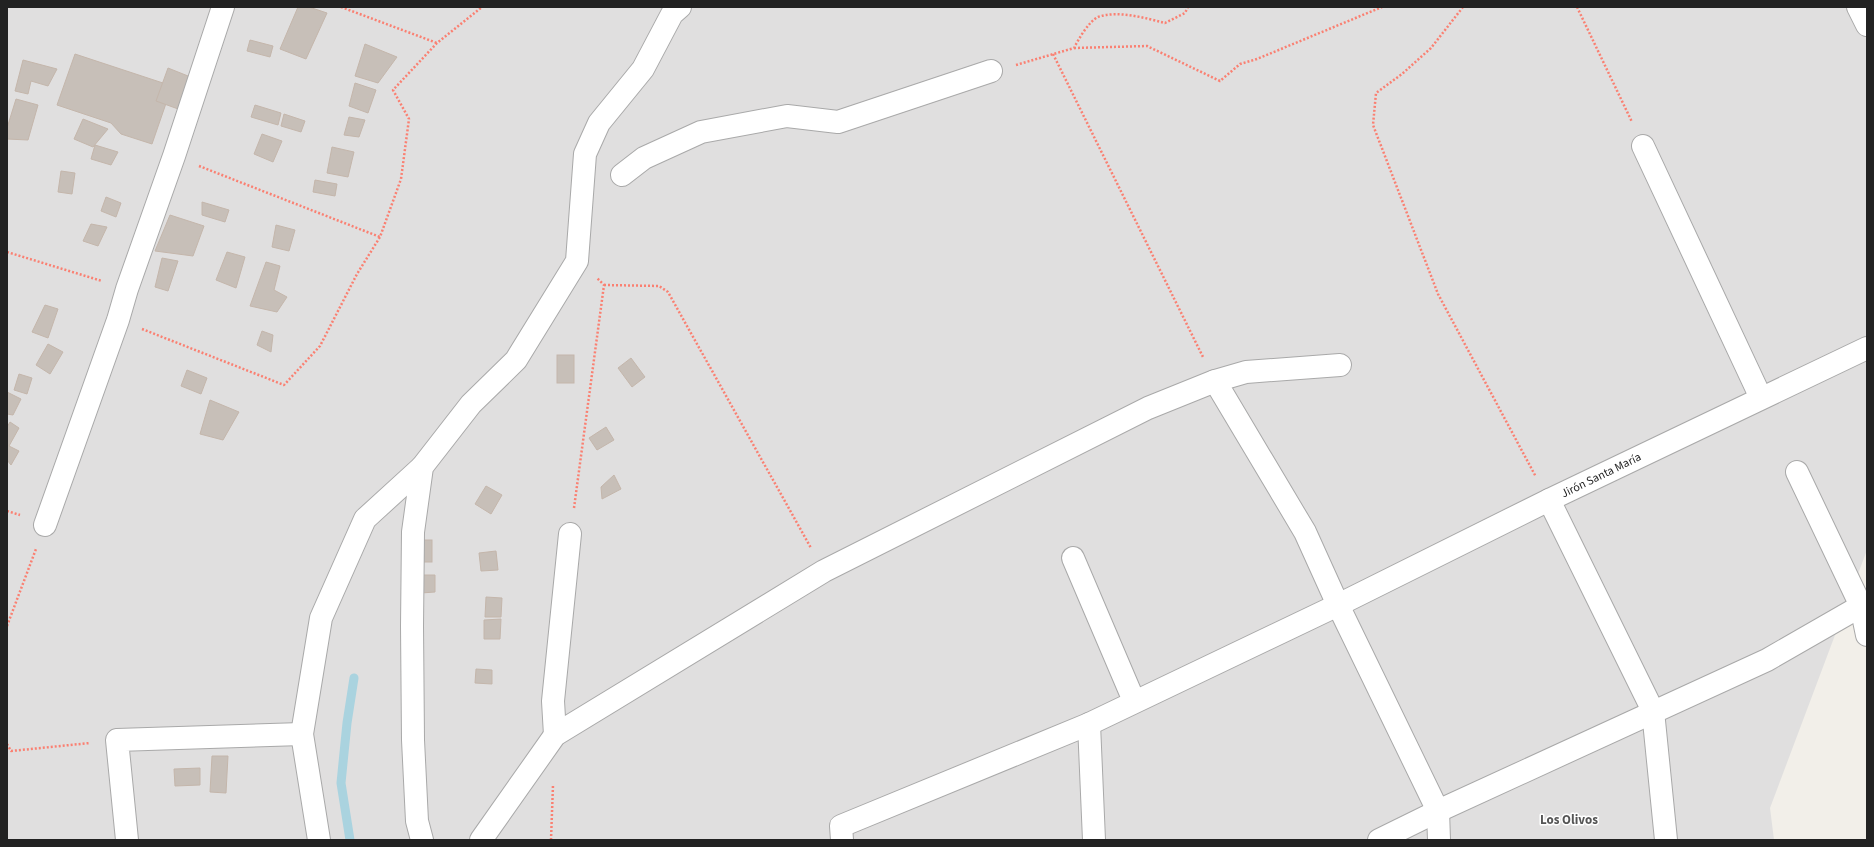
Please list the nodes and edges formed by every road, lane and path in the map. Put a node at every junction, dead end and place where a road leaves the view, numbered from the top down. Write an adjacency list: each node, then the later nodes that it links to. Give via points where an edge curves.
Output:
1 (223, 7): 16 (street)
2 (341, 7): 11 (path)
3 (482, 7): 11 (path)
4 (1188, 7): 12 (path, via 1185,13 1165,23 1127,14 1097,17)
5 (1382, 7): 12 (path, via 1240,64 1220,81 1147,46)
6 (1463, 7): 30 (path, via 1431,48 1376,93 1373,125 1438,294)
7 (1577, 7): 15 (path)
8 (1858, 7): 10 (street)
9 (676, 10): 20 (street, via 643,69 599,123 585,154)
10 (1867, 25)
11 (436, 43): 18 (path, via 393,90 409,119 401,179)
12 (1074, 48): 13 (path)
13 (1053, 54): 14 (path); 26 (path)
14 (991, 71): 17 (street, via 838,122 787,116 701,132 644,158)
15 (1643, 146): 27 (street)
16 (174, 156): 18 (path); 22 (street)
17 (622, 175)
18 (380, 237): 23 (path, via 357,274 320,346 284,385)
19 (7, 252): 22 (path)
20 (577, 261): 21 (path); 28 (street, via 516,360 471,404)
21 (604, 285): 32 (path); 34 (path, via 659,286 668,292)
22 (127, 289): 23 (street)
23 (118, 320): 31 (street)
24 (1867, 348): 27 (street, Jirón Santa María)
25 (1340, 365): 26 (street, via 1246,372)
26 (1215, 381): 34 (street, via 1148,408); 35 (street, via 1305,532)
27 (1761, 398): 30 (street, Jirón Santa María)
28 (422, 467): 42 (street, via 365,519 341,570 321,618); 49 (street, via 413,532 412,626 417,822)
29 (1797, 472): 36 (street)
30 (1549, 500): 35 (street, Jirón Santa María); 40 (street)
31 (45, 525): 37 (path)
32 (570, 534): 43 (street, via 553,701)
33 (1073, 558): 39 (street)
34 (824, 572): 43 (street)
35 (1338, 605): 39 (street, Jirón Santa María); 46 (street)
36 (1864, 606): 38 (street); 40 (street, via 1767,660)
37 (7, 626)
38 (1867, 635)
39 (1134, 701): 41 (street, Jirón Santa María)
40 (1653, 711): 46 (street); 55 (street)
41 (1089, 724): 51 (street, Jirón Santa María, via 841,826); 52 (street)
42 (302, 734): 44 (street); 48 (street)
43 (555, 735): 50 (street)
44 (116, 740): 45 (path, via 11,751); 47 (street)
45 (7, 744)
46 (1438, 810): 53 (street); 54 (street)
47 (127, 840)
48 (319, 840)
49 (422, 840)
50 (481, 840)
51 (842, 840)
52 (1094, 840)
53 (1379, 840)
54 (1439, 840)
55 (1666, 840)

